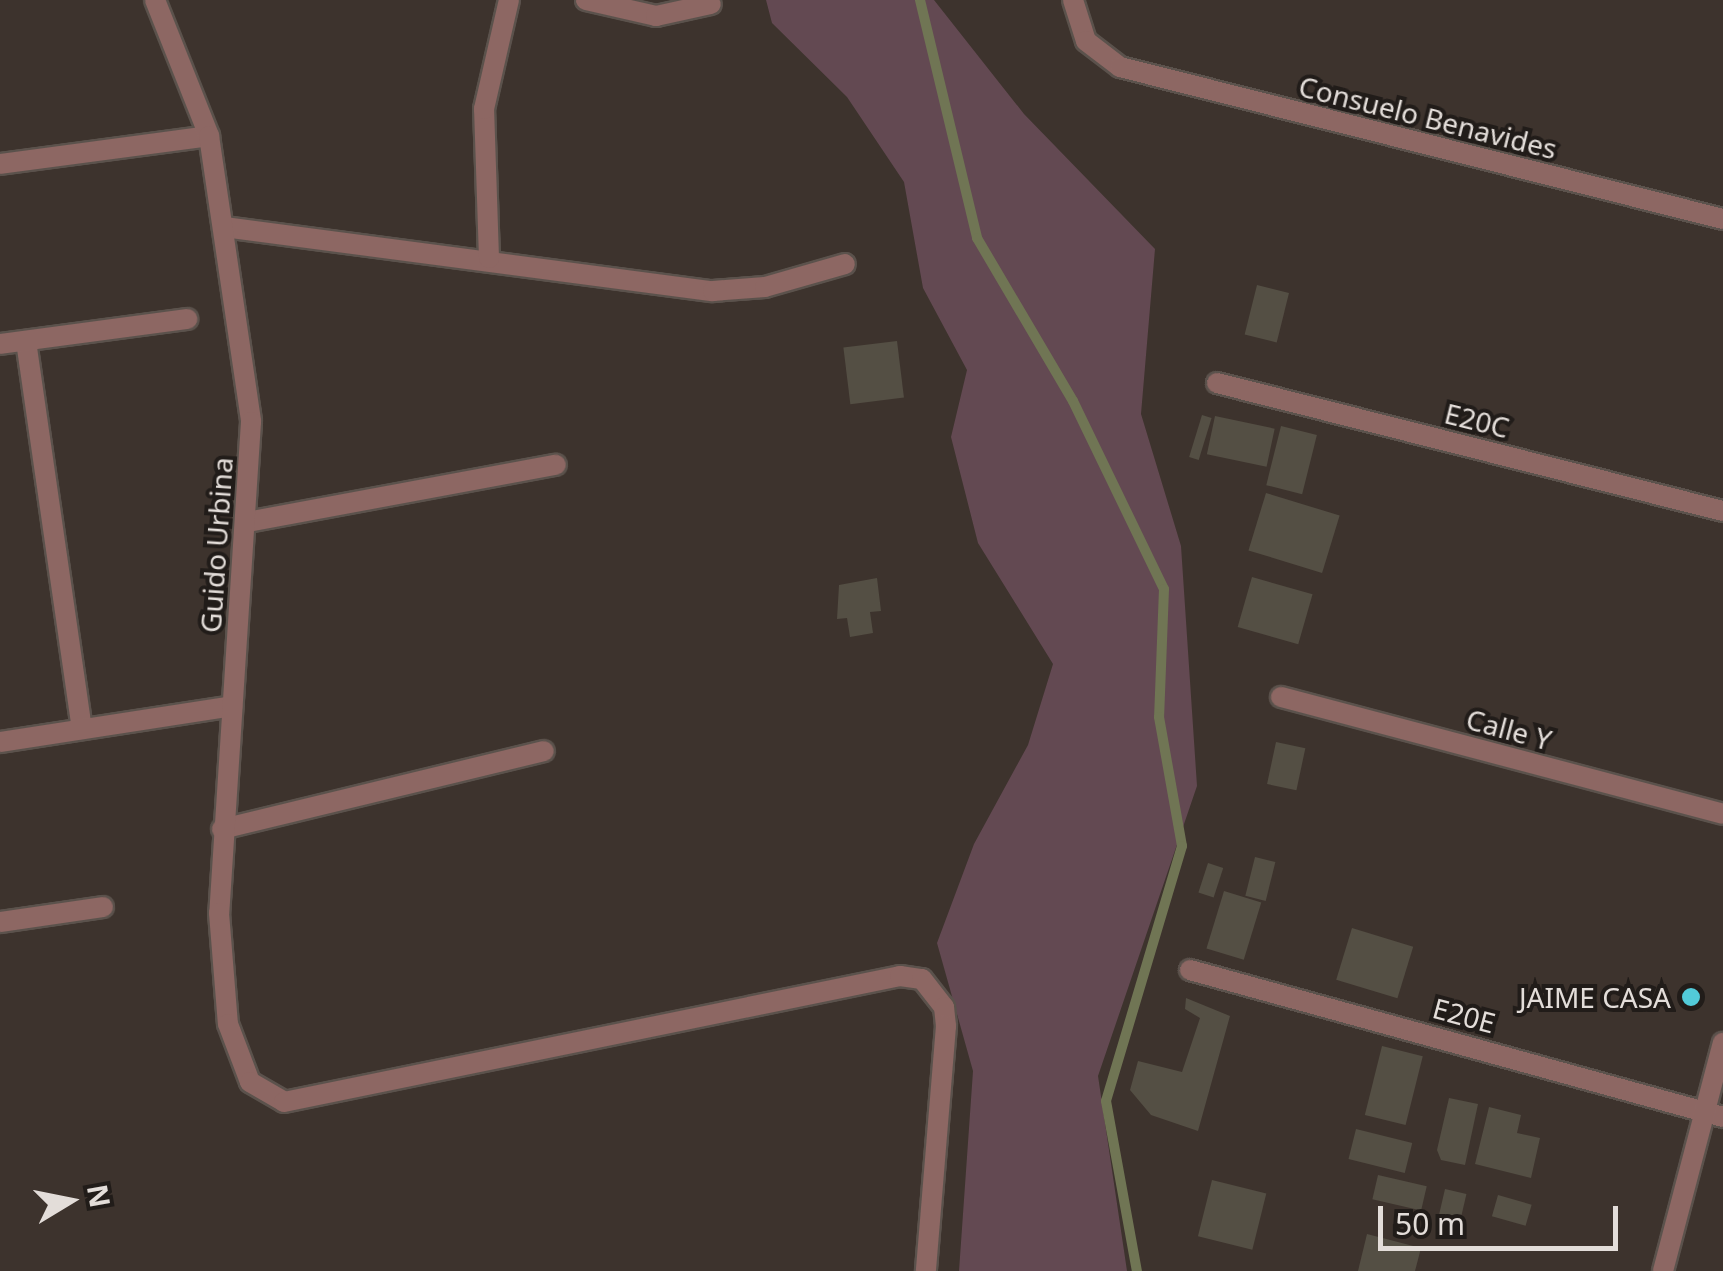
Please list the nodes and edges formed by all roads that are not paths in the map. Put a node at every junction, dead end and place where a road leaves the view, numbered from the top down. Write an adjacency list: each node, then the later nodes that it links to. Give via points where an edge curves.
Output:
1 (155, 0): 6 (street, Guido Urbina)
2 (509, 0): 10 (street, via 484,109)
3 (586, 0): 5 (street, via 656,16)
4 (1073, 0): 8 (street, Consuelo Benavides, via 1086,41 1120,67)
5 (711, 4)
6 (209, 136): 7 (street); 9 (street, Guido Urbina)
7 (0, 164)
8 (1723, 219)
9 (224, 227): 10 (street); 18 (street, Guido Urbina, via 251,422)
10 (489, 258): 11 (street, via 713,291 765,287)
11 (845, 264)
12 (186, 319): 13 (street)
13 (26, 341): 14 (street); 21 (street)
14 (0, 344)
15 (1217, 383): 17 (street, E20C)
16 (556, 465): 18 (street)
17 (1723, 511)
18 (247, 522): 20 (street, Guido Urbina)
19 (1282, 697): 24 (street, Calle Y)
20 (232, 706): 21 (street); 25 (street, Guido Urbina)
21 (82, 730): 22 (street)
22 (0, 742)
23 (544, 751): 25 (street)
24 (1723, 814)
25 (222, 828): 31 (street, Guido Urbina, via 228,1024 238,1060 264,1096 284,1102 900,976 922,979 944,1007 946,1026)
26 (103, 907): 27 (street)
27 (0, 922)
28 (1190, 970): 30 (street, E20E)
29 (1723, 1042): 30 (street)
30 (1715, 1113): 32 (street)
31 (926, 1271)
32 (1663, 1271)

